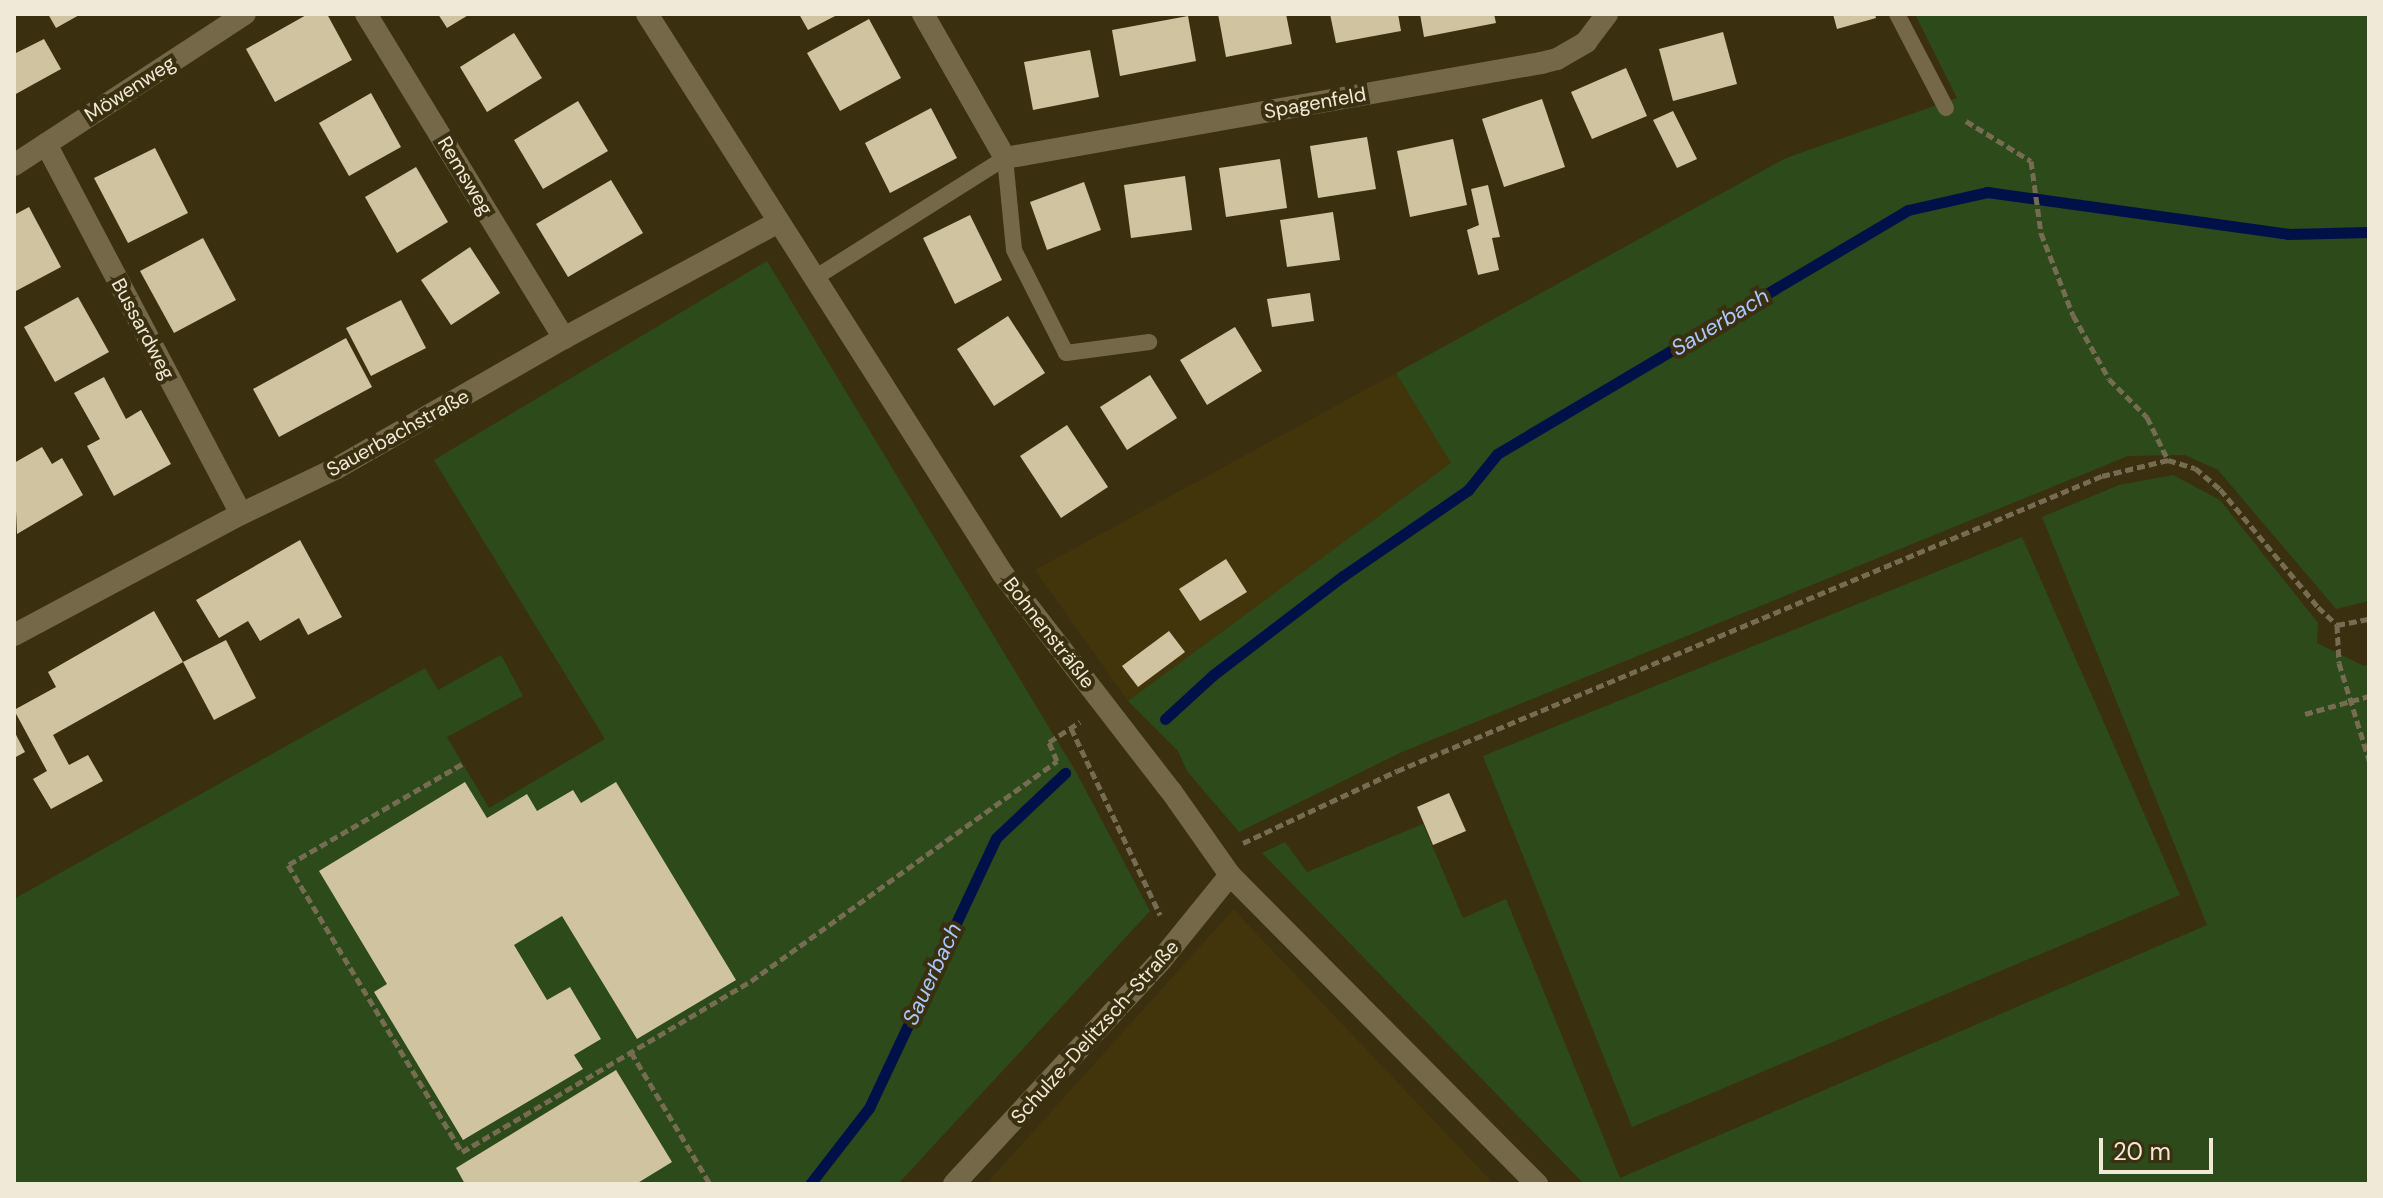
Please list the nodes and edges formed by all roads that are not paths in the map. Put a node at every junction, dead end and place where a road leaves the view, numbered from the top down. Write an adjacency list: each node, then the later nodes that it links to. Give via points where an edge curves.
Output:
1 (245, 14): 8 (street, Möwenweg)
2 (366, 14): 13 (street, Remsweg)
3 (647, 14): 11 (street, Bohnensträßle)
4 (923, 14): 9 (street)
5 (1607, 14): 9 (street, Spagenfeld, via 1586,42 1541,63)
6 (1897, 14): 7 (lane)
7 (1946, 108)
8 (46, 144): 10 (street, Möwenweg); 15 (street, Bussardweg)
9 (1005, 158): 12 (lane, Spagenfeld); 14 (lane, via 1014,250 1066,353)
10 (14, 165)
11 (777, 223): 12 (street, Bohnensträßle); 13 (street, Sauerbachstraße)
12 (813, 279): 17 (street, Bohnensträßle, via 1003,574)
13 (564, 338): 15 (street, Sauerbachstraße, via 337,468)
14 (1149, 342)
15 (241, 514): 16 (street, Sauerbachstraße)
16 (14, 635)
17 (1224, 867): 18 (street, Schulze-Delitzsch-Straße, via 1174,944); 19 (street, Bohnensträßle)
18 (954, 1184)
19 (1537, 1184)

